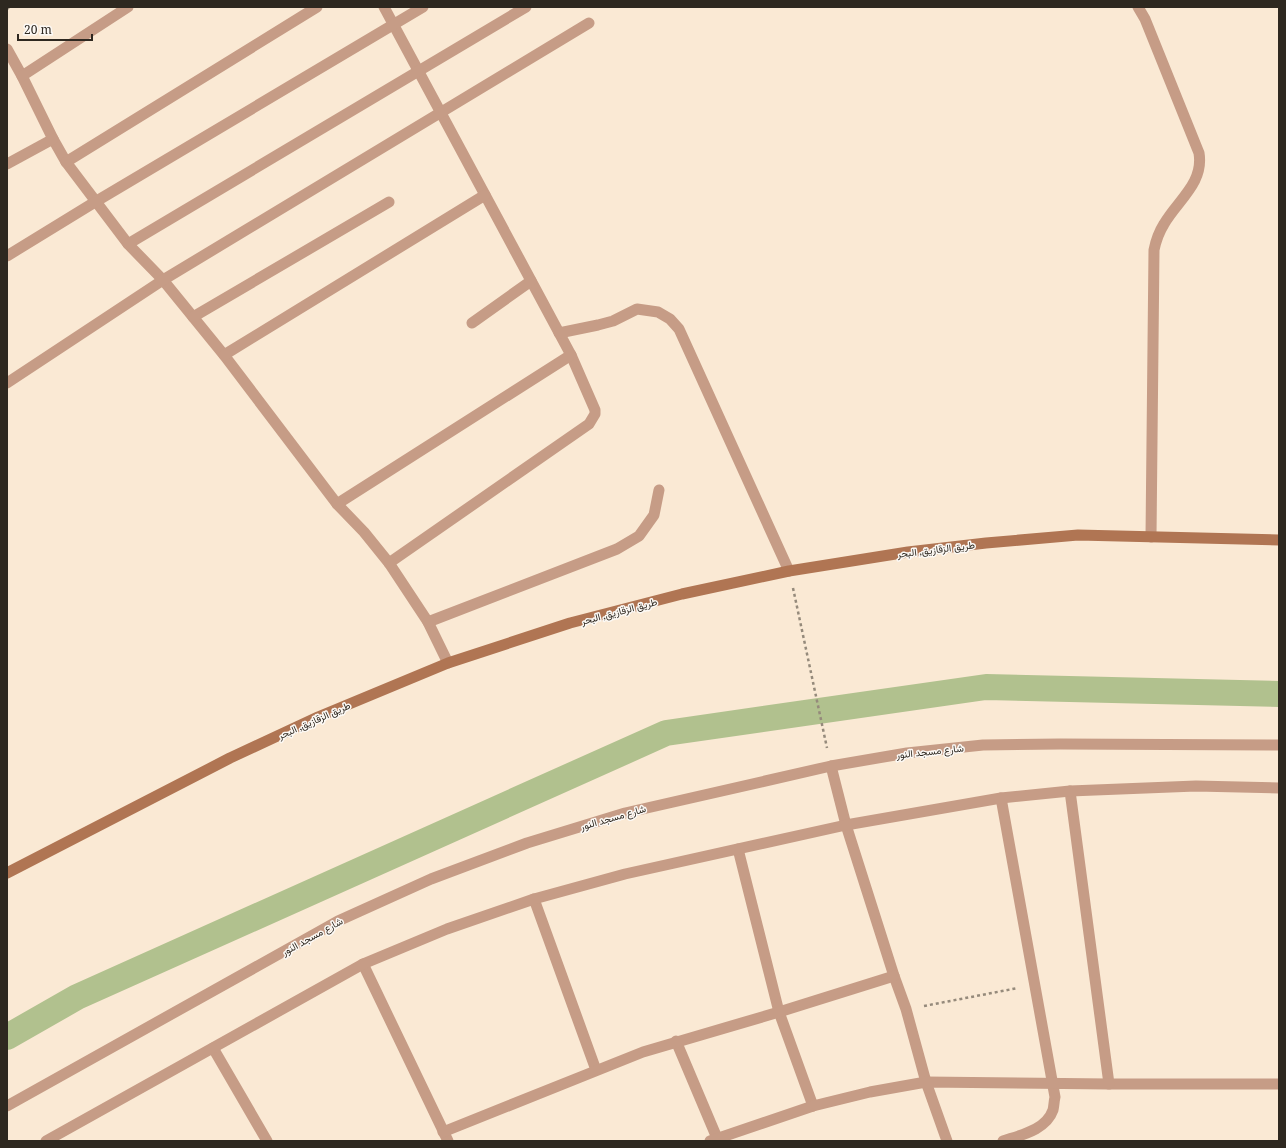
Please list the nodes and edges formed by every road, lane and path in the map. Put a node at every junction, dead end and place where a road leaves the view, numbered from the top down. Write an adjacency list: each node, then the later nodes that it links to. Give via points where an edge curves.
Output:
1 (128, 7): 11 (street)
2 (317, 7): 14 (street)
3 (384, 7): 8 (street)
4 (423, 7): 8 (street)
5 (526, 7): 10 (street)
6 (1138, 7): 31 (street, via 1201,162 1196,180 1157,236 1154,250)
7 (589, 23): 12 (street)
8 (394, 25): 10 (street); 17 (street)
9 (7, 49): 11 (street)
10 (419, 72): 12 (street); 19 (street)
11 (22, 76): 13 (street)
12 (440, 112): 16 (street); 21 (street)
13 (53, 139): 14 (street); 15 (street)
14 (66, 162): 17 (street)
15 (7, 164)
16 (485, 195): 22 (street); 26 (street)
17 (95, 202): 19 (street); 20 (street)
18 (389, 202): 23 (street)
19 (128, 244): 21 (street)
20 (7, 256)
21 (163, 280): 23 (street); 28 (street)
22 (531, 280): 24 (street); 25 (street)
23 (193, 317): 26 (street)
24 (472, 323)
25 (559, 333): 27 (street); 34 (street, via 613,321 637,309 658,312 670,319 679,329)
26 (224, 355): 30 (street)
27 (571, 355): 30 (street); 33 (street, via 594,404 595,414 589,424)
28 (7, 383)
29 (659, 490): 35 (street, via 654,515 643,531 617,549)
30 (337, 504): 33 (street)
31 (1151, 537): 32 (main road, طريق الزقازيق, البحر); 34 (main road, طريق الزقازيق, البحر, via 1078,535 986,543 908,552)
32 (1279, 540)
33 (389, 563): 35 (street)
34 (789, 571): 36 (main road, طريق الزقازيق, البحر, via 682,594 577,622); 38 (path)
35 (428, 622): 36 (street)
36 (448, 663): 44 (main road, طريق الزقازيق, البحر, via 318,717 230,758)
37 (1279, 744): 38 (street, شارع مسجد النور, via 984,745 907,753)
38 (831, 766): 42 (street); 58 (street, شارع مسجد النور, via 625,813 527,842 431,879 338,921)
39 (1279, 788): 40 (street, via 1196,786)
40 (1070, 791): 41 (street); 56 (street)
41 (1001, 798): 42 (street); 48 (street)
42 (846, 825): 43 (street); 47 (street)
43 (738, 849): 45 (street, via 625,874); 50 (street)
44 (7, 873)
45 (534, 899): 46 (street, via 447,929); 53 (street)
46 (363, 964): 52 (street); 60 (street)
47 (894, 976): 49 (street); 50 (street)
48 (1034, 985): 49 (path); 55 (street)
49 (906, 1009): 54 (street)
50 (780, 1012): 51 (street); 59 (street)
51 (676, 1041): 53 (street); 61 (street)
52 (213, 1048): 62 (street); 63 (street)
53 (596, 1070): 60 (street)
54 (926, 1082): 55 (street); 59 (street); 64 (street)
55 (1052, 1083): 56 (street); 65 (street, via 1055,1097 1048,1117 1033,1130)
56 (1108, 1084): 57 (street)
57 (1279, 1084)
58 (7, 1106)
59 (813, 1106): 61 (street)
60 (445, 1136)
61 (721, 1139)
62 (46, 1141)
63 (267, 1141)
64 (947, 1141)
65 (1004, 1141)

